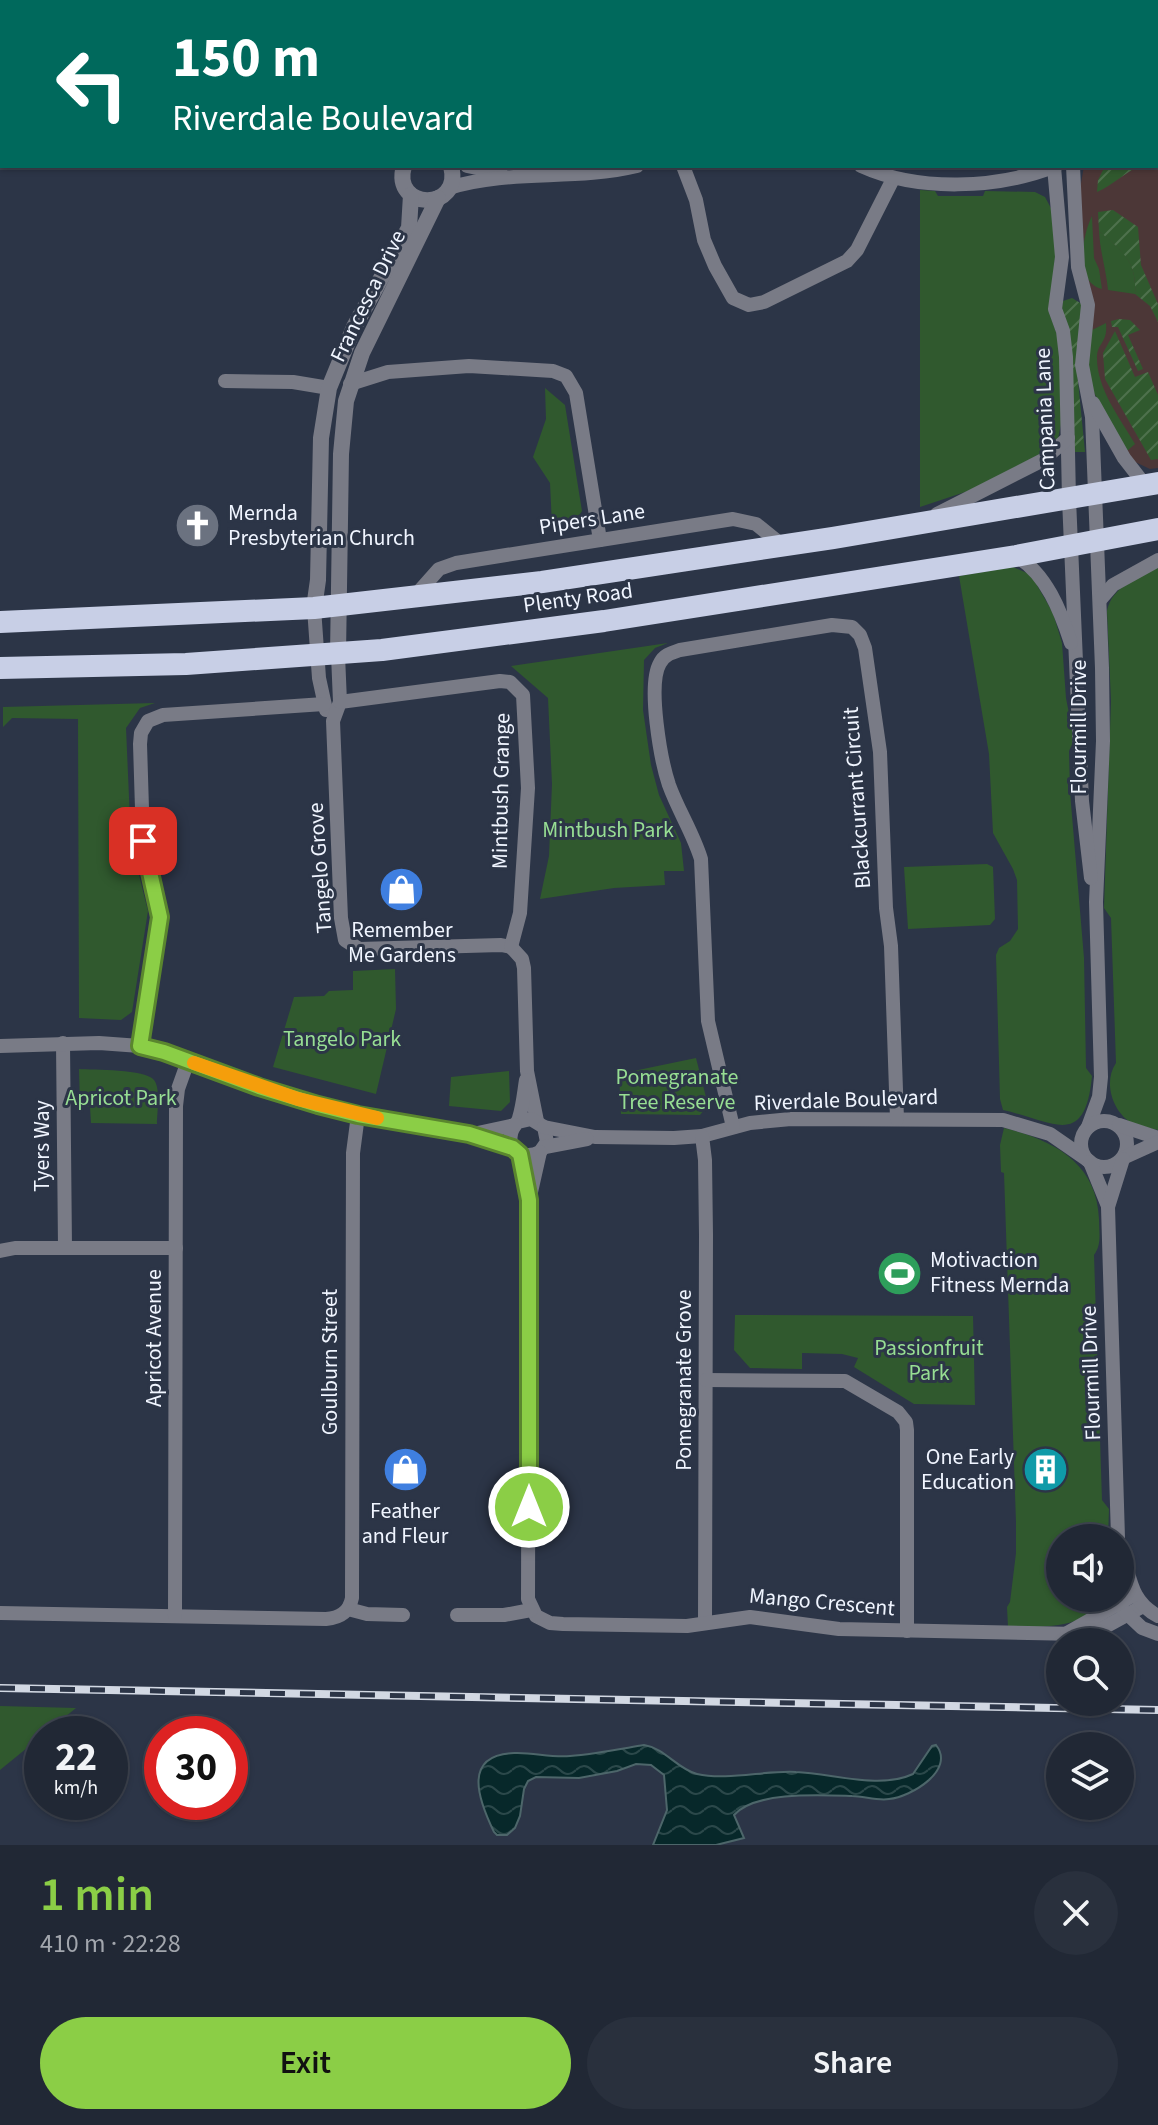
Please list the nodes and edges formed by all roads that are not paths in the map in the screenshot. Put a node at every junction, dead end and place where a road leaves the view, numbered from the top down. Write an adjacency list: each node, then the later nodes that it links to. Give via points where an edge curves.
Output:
1 (404, 168): 13 (street, via 402,181)
2 (452, 168): 12 (street)
3 (476, 168): 10 (street)
4 (624, 168): 10 (street)
5 (684, 168): 11 (street, via 715,266 733,298 749,305 847,261)
6 (866, 168): 11 (street)
7 (1048, 168): 11 (street, via 1002,181)
8 (1055, 168): 15 (street, Campania Lane, via 1062,257)
9 (1073, 168): 14 (street, Campania Lane)
10 (513, 176): 12 (street, via 468,182)
11 (893, 179)
12 (444, 193): 13 (street, via 424,201); 16 (street, Francesca Drive)
13 (411, 195): 20 (street, Francesca Drive, via 409,228 354,327)
14 (1083, 292): 15 (street); 21 (street, Campania Lane, via 1088,305 1081,356)
15 (1059, 294): 22 (street, Campania Lane, via 1055,309 1066,347)
16 (362, 353): 17 (street); 19 (street, Francesca Drive)
17 (388, 372): 19 (street); 28 (street, via 469,366 566,376 575,389)
18 (225, 381): 20 (street)
19 (350, 384): 36 (street, Francesca Drive, via 341,442)
20 (329, 388): 37 (street, Francesca Drive, via 321,438)
21 (1085, 389): 23 (street, via 1124,458); 24 (street, Campania Lane, via 1092,417)
22 (1068, 438): 25 (street, Campania Lane); 26 (street, via 1043,460)
23 (1152, 484): 24 (highway, Plenty Road)
24 (1094, 495): 25 (highway, Plenty Road); 29 (street, Campania Lane)
25 (1069, 499): 26 (highway, Plenty Road); 31 (street, Campania Lane)
26 (915, 525): 30 (highway, Plenty Road)
27 (1158, 529): 29 (highway, Plenty Road)
28 (600, 540): 30 (street, Pipers Lane, via 733,519 756,524); 34 (street, Pipers Lane, via 456,563 439,569)
29 (1097, 540): 31 (highway, Plenty Road); 35 (street, Flourmill Drive)
30 (782, 545): 34 (highway, Plenty Road)
31 (1072, 545): 32 (highway, Plenty Road); 40 (street, Flourmill Drive)
32 (1016, 556): 39 (highway, Plenty Road, via 604,621); 40 (street, Flourmill Drive, via 1043,583)
33 (1158, 560): 35 (street, via 1113,585)
34 (415, 596): 36 (highway, Plenty Road)
35 (1100, 600): 45 (street, Flourmill Drive, via 1103,741)
36 (340, 606): 37 (highway, Plenty Road); 39 (street, Francesca Drive)
37 (314, 608): 38 (highway, Plenty Road); 39 (street, Tangelo Grove)
38 (0, 622)
39 (328, 656): 41 (highway, Plenty Road); 42 (street, Tangelo Grove); 43 (street, Tangelo Grove)
40 (1076, 658): 45 (street, Flourmill Drive, via 1083,817)
41 (0, 668)
42 (340, 702): 44 (street, Tangelo Grove); 46 (street, Mintbush Grange, via 500,681 510,682 523,695 528,788 520,913)
43 (324, 704): 44 (street, Tangelo Grove); 49 (street, via 163,715 144,727 143,841 160,917)
44 (333, 721): 46 (street, Tangelo Grove, via 345,940 359,949)
45 (1096, 902): 52 (street, Flourmill Drive)
46 (511, 947): 51 (street, via 524,968)
47 (63, 1043): 48 (street); 49 (street); 71 (street, Tyers Way)
48 (0, 1046)
49 (140, 1046): 50 (street)
50 (188, 1061): 53 (street); 72 (street, Apricot Avenue, via 176,1106)
51 (527, 1071): 55 (street); 56 (street)
52 (1101, 1077): 57 (street, Flourmill Drive); 59 (street, Flourmill Drive)
53 (358, 1115): 60 (street); 79 (street, Goulburn Street, via 353,1153)
54 (897, 1119): 58 (street, Riverdale Boulevard, via 791,1119); 58 (street, Blackcurrant Circuit, via 878,730 863,639 852,627 832,625 680,650 665,656 657,667 663,764 701,859 709,1029); 61 (street, Riverdale Boulevard, via 1003,1120)
55 (516, 1124): 56 (street, via 531,1119); 60 (street); 66 (street, via 510,1136)
56 (540, 1124): 63 (street, Riverdale Boulevard); 65 (street, via 547,1137)
57 (1118, 1125): 59 (street, via 1106,1120); 64 (street); 67 (street, via 1127,1141)
58 (733, 1127): 62 (street, Riverdale Boulevard)
59 (1088, 1127): 61 (street, Riverdale Boulevard); 68 (street, via 1081,1144)
60 (469, 1134): 66 (street)
61 (1050, 1134): 68 (street, Riverdale Boulevard)
62 (702, 1136): 63 (street, Riverdale Boulevard); 74 (street, Pomegranate Grove)
63 (595, 1137): 65 (street, Riverdale Boulevard)
64 (1158, 1140): 67 (street)
65 (542, 1150): 66 (street, via 530,1156); 69 (street)
66 (517, 1151): 69 (street)
67 (1123, 1158): 68 (street, via 1107,1167); 70 (street, Flourmill Drive)
68 (1089, 1162): 70 (street, Flourmill Drive)
69 (529, 1200): 80 (street)
70 (1108, 1207): 75 (street, Flourmill Drive)
71 (65, 1248): 72 (street); 73 (street)
72 (176, 1248): 86 (street, Apricot Avenue)
73 (0, 1251)
74 (706, 1380): 88 (street, Pomegranate Grove); 89 (street, via 845,1381 903,1417)
75 (1118, 1524)
76 (1134, 1588): 77 (street)
77 (1138, 1600): 78 (street, Mango Crescent); 87 (street)
78 (1134, 1601)
79 (348, 1609): 84 (street); 86 (street, via 326,1619)
80 (531, 1610): 85 (street, Mango Crescent); 88 (street, Mango Crescent, via 550,1623)
81 (1114, 1612): 89 (street, Mango Crescent, via 1089,1633)
82 (1127, 1612): 90 (street, via 1142,1628)
83 (0, 1613): 86 (street)
84 (403, 1615)
85 (457, 1615)
86 (175, 1616)
87 (1158, 1616)
88 (705, 1623): 89 (street, Mango Crescent, via 750,1617 821,1628)
89 (907, 1631)
90 (1158, 1634)

